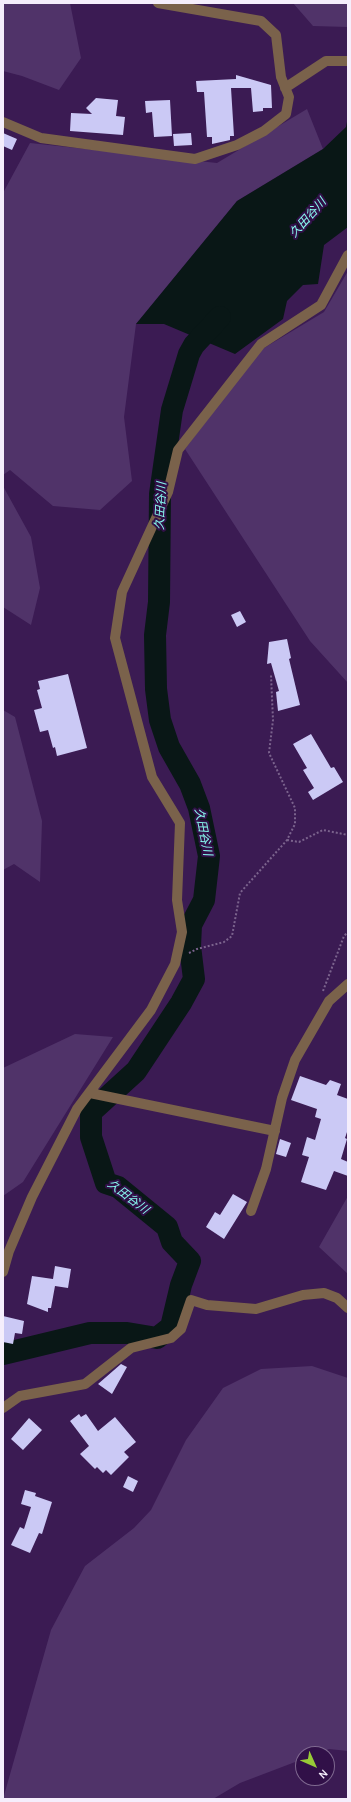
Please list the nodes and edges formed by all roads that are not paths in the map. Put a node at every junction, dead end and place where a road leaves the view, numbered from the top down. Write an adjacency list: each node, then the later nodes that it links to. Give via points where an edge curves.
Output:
1 (158, 3): 3 (street, via 261,21 276,35 281,77)
2 (348, 61): 3 (street, via 326,61)
3 (285, 88): 4 (street, via 289,97 286,114 264,131 237,145 195,159 41,138)
4 (3, 122)
5 (348, 255): 7 (street, via 321,305 261,344 178,450 168,492 122,592 115,638 152,777 180,823 177,900 182,932 175,964 151,1010)
6 (348, 984): 8 (street, via 329,1001 296,1060 282,1098)
7 (90, 1093): 8 (street); 10 (street, via 77,1109 32,1197)
8 (275, 1131): 9 (street, via 266,1169)
9 (251, 1211)
10 (3, 1272)
11 (348, 1308): 12 (street, via 337,1298 324,1293 303,1295 256,1309 207,1305 191,1300 181,1329 170,1338 131,1348 85,1384 20,1396)
12 (3, 1408)

